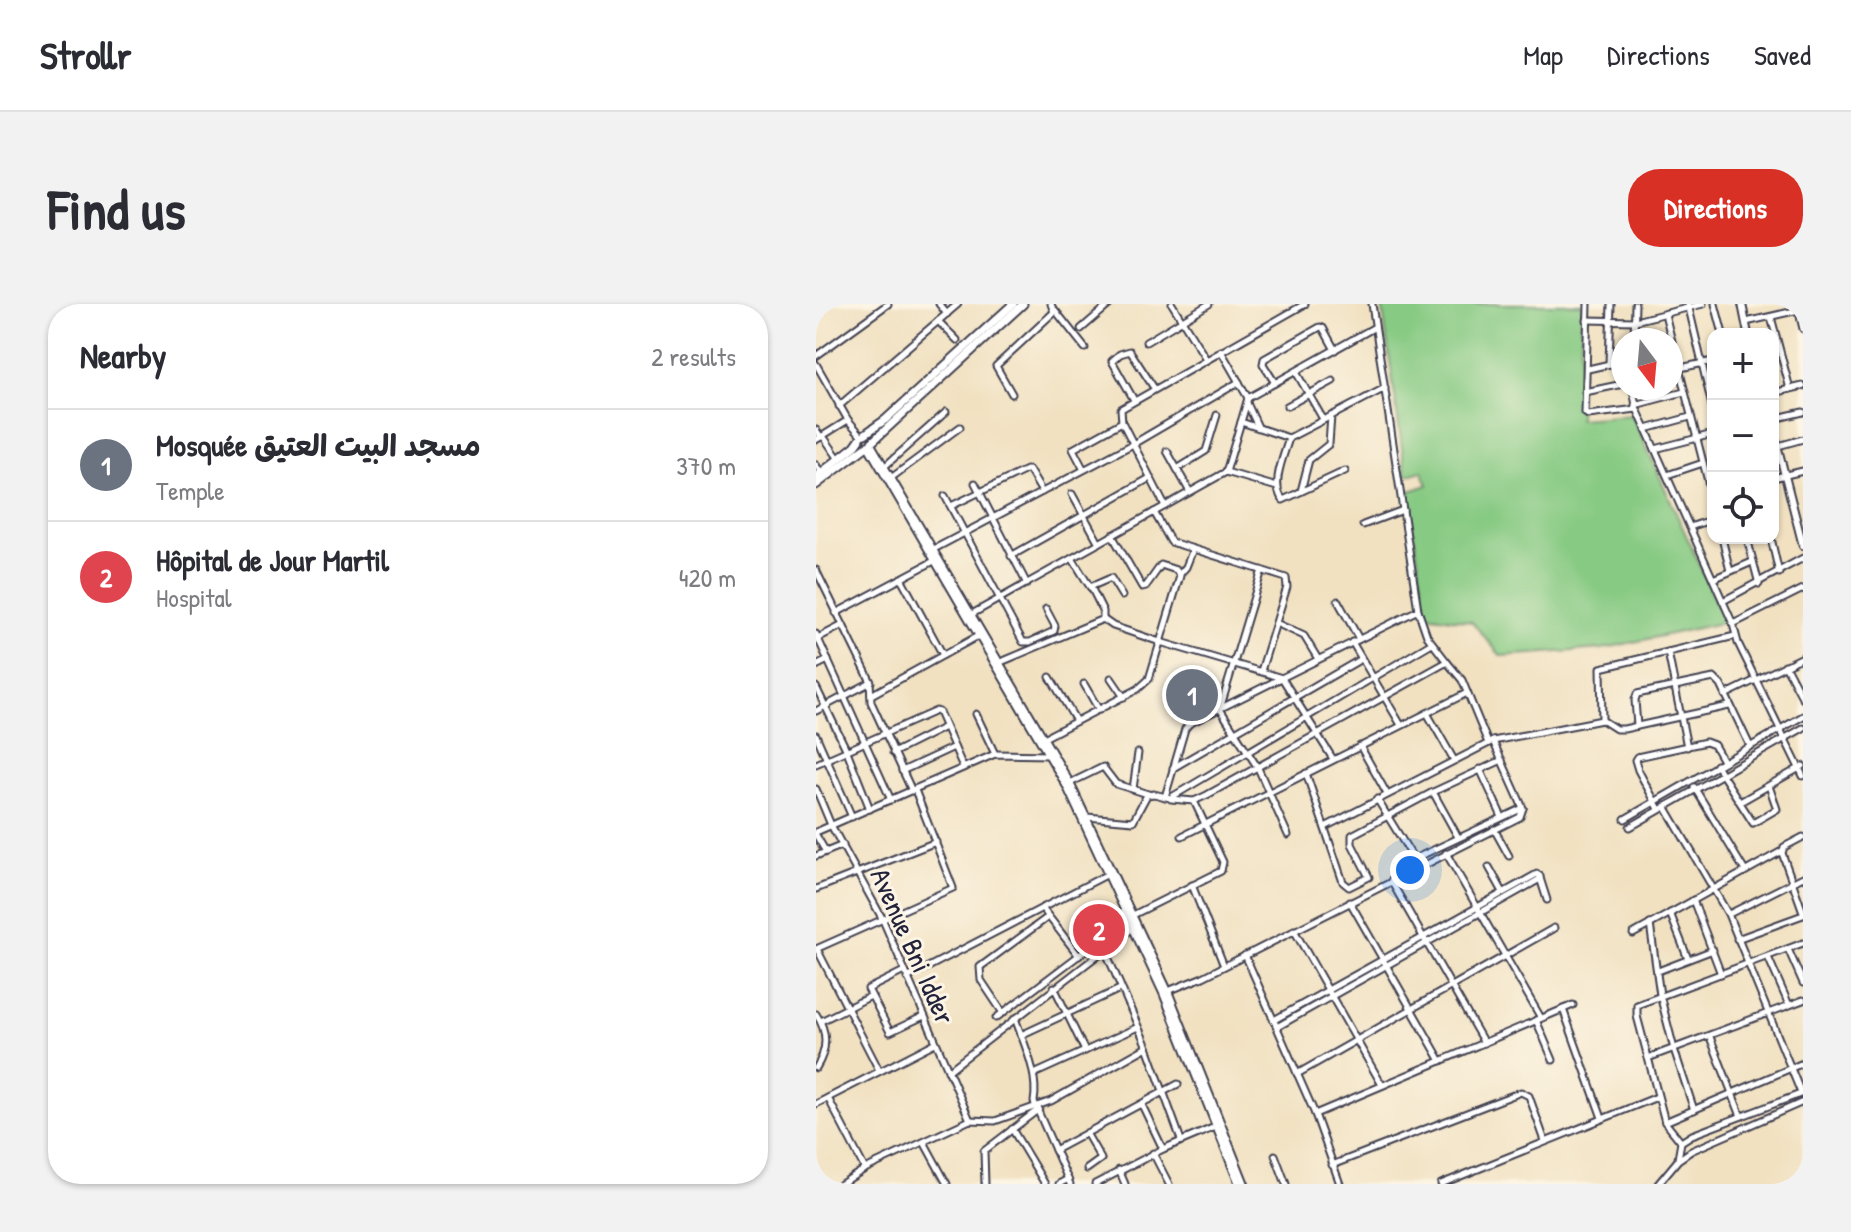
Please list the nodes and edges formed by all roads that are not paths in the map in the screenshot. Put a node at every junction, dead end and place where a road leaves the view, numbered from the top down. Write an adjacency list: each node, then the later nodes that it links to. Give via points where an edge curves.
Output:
1 (888, 304): 43 (street)
2 (939, 304): 22 (street)
3 (958, 304): 22 (street)
4 (1013, 304): 89 (main road)
5 (1023, 304): 94 (main road)
6 (1051, 304): 21 (street)
7 (1110, 304): 36 (street)
8 (1172, 304): 27 (street)
9 (1209, 304): 27 (street)
10 (1305, 304): 19 (street)
11 (1372, 304): 31 (street)
12 (1588, 304): 25 (street)
13 (1611, 304): 28 (street)
14 (1635, 304): 29 (street)
15 (1703, 304): 18 (street)
16 (1715, 304): 34 (street)
17 (1742, 304): 30 (street)
18 (1688, 306): 23 (street); 48 (street)
19 (1294, 307): 42 (street)
20 (1799, 308): 24 (street); 37 (street)
21 (1055, 310): 40 (street); 65 (street, via 996,366)
22 (947, 314): 26 (street)
23 (1665, 314): 29 (street); 33 (street)
24 (1771, 317): 30 (street); 61 (street)
25 (1587, 320): 28 (street); 50 (street)
26 (938, 321): 38 (street); 71 (street)
27 (1183, 321): 39 (street); 44 (street)
28 (1610, 321): 29 (street); 47 (street)
29 (1635, 321): 32 (street)
30 (1746, 322): 35 (street)
31 (1375, 327): 41 (street); 60 (street)
32 (1635, 328)
33 (1667, 328)
34 (1721, 328)
35 (1747, 328)
36 (1081, 329)
37 (1803, 329)
38 (957, 340)
39 (1146, 342)
40 (1085, 348)
41 (1335, 350): 51 (street); 56 (street, via 1320,327 1264,359)
42 (1221, 351): 44 (street); 54 (street)
43 (816, 356)
44 (1206, 359): 59 (street)
45 (1707, 362): 48 (street)
46 (816, 364): 52 (street)
47 (1609, 364): 50 (street)
48 (1701, 364): 49 (street); 70 (street)
49 (1683, 367)
50 (1588, 369): 62 (street)
51 (1296, 372): 56 (street); 66 (street)
52 (824, 379): 55 (street); 71 (street)
53 (1333, 381): 66 (street)
54 (1239, 382): 68 (street); 95 (street)
55 (816, 383)
56 (1275, 383): 68 (street)
57 (1803, 386): 61 (street)
58 (1611, 387): 62 (street)
59 (1154, 388): 67 (street); 67 (street, via 1130,351 1120,354 1112,361)
60 (1385, 388): 77 (street); 127 (street)
61 (1790, 389): 64 (street)
62 (1585, 392): 73 (street, via 1588,415)
63 (1684, 392): 73 (street); 78 (street)
64 (1779, 392)
65 (1012, 394)
66 (1309, 395): 72 (street); 80 (street)
67 (1134, 400): 82 (street, via 1121,409)
68 (1247, 400): 83 (street); 85 (street)
69 (1635, 400): 73 (street)
70 (1710, 400)
71 (839, 406): 81 (street)
72 (1287, 406)
73 (1636, 407): 86 (street)
74 (946, 412): 103 (street)
75 (1803, 412): 79 (street)
76 (1217, 415): 105 (street, via 1206,451)
77 (1331, 415): 80 (street); 122 (street, via 1329,444 1309,460)
78 (1690, 417): 86 (street); 92 (street)
79 (1779, 418)
80 (1323, 419): 91 (street)
81 (848, 420): 89 (street); 90 (street)
82 (1122, 422): 95 (street); 104 (street, via 1073,449)
83 (1241, 422): 85 (street); 108 (street)
84 (960, 427): 113 (street)
85 (1259, 428): 91 (street)
86 (1646, 429): 97 (street)
87 (816, 430): 90 (street)
88 (1707, 435): 92 (street)
89 (862, 436): 94 (main road, via 862,444); 100 (main road)
90 (820, 438): 100 (street)
91 (1289, 438): 118 (street)
92 (1695, 438): 97 (street); 101 (street)
93 (1803, 439): 96 (street)
94 (869, 444): 103 (street); 117 (main road); 146 (street)
95 (1133, 444): 104 (street); 114 (street)
96 (1779, 446)
97 (1655, 449): 110 (street)
98 (1779, 450): 111 (street)
99 (1167, 451): 105 (street)
100 (839, 459): 109 (main road)
101 (1703, 463): 110 (street); 115 (street)
102 (816, 465): 109 (street)
103 (884, 467): 113 (street)
104 (1083, 468): 120 (street)
105 (1177, 469): 121 (street)
106 (1345, 471): 122 (street)
107 (1803, 471): 111 (street)
108 (1226, 472): 118 (street); 121 (street)
109 (819, 475)
110 (1667, 475): 133 (street)
111 (1786, 475): 112 (street); 140 (street)
112 (1779, 477)
113 (891, 478): 141 (street)
114 (1150, 478): 126 (street); 129 (street)
115 (1707, 478)
116 (975, 483): 119 (street)
117 (816, 485)
118 (1277, 487): 122 (street, via 1283,500)
119 (981, 492): 120 (street, via 1029,470); 125 (street); 130 (street)
120 (1042, 492): 130 (street)
121 (1190, 492): 126 (street)
122 (1301, 492)
123 (1072, 494): 129 (street)
124 (945, 496): 125 (street)
125 (951, 506): 134 (street)
126 (1165, 506): 128 (street)
127 (1403, 510): 132 (street); 164 (street)
128 (1154, 512): 135 (street); 142 (street, via 1168,539)
129 (1084, 515): 136 (street); 143 (street)
130 (992, 517): 134 (street); 143 (street)
131 (1707, 521): 133 (street)
132 (1363, 525)
133 (1690, 527): 154 (street)
134 (964, 532): 141 (street); 160 (street)
135 (1112, 535): 136 (street); 152 (street, via 1142,587 1159,566)
136 (1099, 543): 144 (street)
137 (1723, 544): 150 (street)
138 (1748, 544): 147 (street)
139 (1772, 544): 151 (street)
140 (1803, 546)
141 (934, 549): 166 (street)
142 (1193, 549): 149 (street); 152 (street)
143 (1011, 556): 155 (street)
144 (1072, 558): 155 (street); 157 (street)
145 (1803, 558): 151 (street)
146 (934, 561): 153 (street); 171 (street)
147 (1752, 562): 150 (street); 156 (street)
148 (816, 570): 165 (street)
149 (1262, 570): 168 (street, via 1288,582); 186 (street)
150 (1730, 571): 154 (street)
151 (1779, 573): 156 (street)
152 (1180, 574): 175 (street)
153 (901, 578): 165 (street); 179 (street)
154 (1713, 579): 162 (street)
155 (1027, 584): 160 (street)
156 (1759, 584): 162 (street)
157 (1091, 587): 159 (street, via 1111,578); 167 (street)
158 (1803, 589): 169 (street)
159 (1122, 596)
160 (999, 598): 163 (street, via 1025,643 1054,631); 166 (street)
161 (1338, 601): 174 (street)
162 (1723, 601): 169 (street)
163 (1046, 609)
164 (1418, 610): 174 (street); 177 (street)
165 (836, 613): 170 (street)
166 (972, 614): 184 (street)
167 (1103, 619): 175 (street); 184 (street)
168 (1276, 623): 181 (street, via 1304,636); 189 (street)
169 (1733, 624): 172 (street)
170 (843, 625): 173 (street); 195 (street)
171 (978, 636): 179 (street); 241 (street)
172 (1736, 636): 178 (street); 194 (street)
173 (817, 637): 183 (street)
174 (1359, 639): 176 (street)
175 (1160, 642): 186 (street); 203 (street, via 1146,683)
176 (1352, 642): 181 (street); 182 (street)
177 (1432, 643): 185 (street); 193 (street)
178 (1668, 652): 197 (street); 217 (street, via 1601,668)
179 (943, 655): 200 (street)
180 (1803, 657): 187 (street)
181 (1318, 659): 192 (street)
182 (1361, 659): 193 (street); 205 (street)
183 (828, 660): 188 (street); 202 (street)
184 (1001, 662): 228 (street)
185 (1447, 662): 199 (street); 204 (street)
186 (1234, 664): 189 (street); 209 (street)
187 (1785, 665): 194 (street); 206 (street)
188 (816, 666)
189 (1261, 671): 192 (street)
190 (1050, 677): 218 (street)
191 (1111, 678): 203 (street)
192 (1282, 678): 205 (street); 209 (street)
193 (1372, 678): 204 (street); 215 (street)
194 (1756, 678): 201 (street); 223 (street)
195 (871, 682): 200 (street); 202 (street)
196 (1084, 684): 210 (street)
197 (1675, 686): 201 (street, via 1714,678); 216 (street); 220 (street, via 1636,695)
198 (816, 687): 207 (street)
199 (1467, 693): 212 (street); 231 (street)
200 (870, 695): 225 (street)
201 (1725, 695): 208 (street)
202 (844, 696): 207 (street); 230 (street)
203 (1124, 697): 210 (street)
204 (1384, 698): 219 (street); 227 (street)
205 (1294, 699): 215 (street); 224 (street)
206 (1803, 699)
207 (825, 706): 211 (street); 236 (street)
208 (1729, 706): 216 (street); 233 (street)
209 (1220, 709): 224 (street); 251 (street, via 1187,726)
210 (1099, 710): 218 (street)
211 (816, 711)
212 (1427, 713): 219 (street); 244 (street)
213 (976, 714): 240 (street)
214 (1803, 716): 223 (street)
215 (1305, 717): 227 (street); 237 (street)
216 (1681, 717): 220 (street); 235 (street)
217 (1602, 720): 220 (street, via 1616,729); 231 (street)
218 (1076, 721): 228 (street)
219 (1401, 725): 232 (street)
220 (1637, 726)
221 (945, 727): 225 (street, via 936,711); 234 (street); 238 (street)
222 (1803, 728): 229 (street)
223 (1780, 729): 229 (street); 233 (street)
224 (1234, 733): 237 (street); 251 (street)
225 (884, 734): 230 (street); 238 (street)
226 (816, 735): 242 (street)
227 (1316, 736): 243 (street); 252 (street)
228 (1044, 738): 241 (street)
229 (1785, 739): 250 (street); 256 (street)
230 (866, 742): 236 (street); 271 (street)
231 (1491, 742): 244 (street); 245 (street)
232 (1360, 746): 243 (street); 268 (street)
233 (1750, 746): 246 (street)
234 (954, 747): 249 (street); 254 (street)
235 (1687, 747): 246 (street, via 1711,743); 273 (street, via 1636,758)
236 (847, 751): 242 (street); 277 (street)
237 (1245, 751): 252 (street); 269 (street)
238 (893, 753): 254 (street)
239 (1138, 753): 262 (street)
240 (995, 754): 241 (street); 249 (street)
241 (1051, 755): 259 (street); 303 (street)
242 (827, 759): 247 (street); 279 (street)
243 (1333, 759): 255 (street)
244 (1454, 760): 268 (street)
245 (1502, 760): 253 (street); 275 (street)
246 (1723, 761): 248 (street)
247 (816, 764)
248 (1716, 765): 256 (street); 258 (street)
249 (963, 767): 264 (street)
250 (1801, 767): 257 (street); 260 (street)
251 (1173, 768): 269 (street)
252 (1258, 768): 265 (street); 272 (street)
253 (1480, 769): 266 (street); 281 (street)
254 (902, 771): 264 (street)
255 (1306, 773): 265 (street); 285 (street)
256 (1722, 774): 263 (street); 274 (street)
257 (1803, 776)
258 (1689, 781): 263 (street); 273 (street)
259 (1070, 783): 262 (street, via 1101,766 1116,784); 280 (street)
260 (1769, 786): 274 (street); 274 (street, via 1777,809 1757,823)
261 (816, 789): 284 (street, Avenue Bni Idder)
262 (1133, 789): 267 (street)
263 (1695, 789): 276 (street); 301 (street)
264 (913, 790): 271 (street); 293 (street)
265 (1270, 791): 283 (street); 289 (street)
266 (1433, 792): 278 (street); 291 (street)
267 (1149, 794): 269 (street); 280 (street, via 1133,821)
268 (1387, 794): 270 (street)
269 (1167, 798): 272 (street)
270 (1377, 799): 278 (street); 285 (street)
271 (891, 800): 277 (street)
272 (1194, 801): 283 (street)
273 (1654, 801): 276 (street); 282 (street)
274 (1740, 802)
275 (1523, 808): 281 (street); 287 (street, via 1520,817)
276 (1662, 808): 286 (street); 309 (street)
277 (870, 809): 279 (street)
278 (1387, 815): 285 (street, via 1351,837 1369,877 1351,887 1343,882); 291 (street, via 1414,859)
279 (852, 817): 284 (street)
280 (1087, 817): 321 (street)
281 (1502, 817): 291 (street)
282 (1625, 819)
283 (1204, 823): 290 (street); 308 (street, via 1223,867)
284 (831, 825): 288 (street); 294 (street, Avenue Bni Idder)
285 (1325, 827)
286 (1630, 827)
287 (1494, 829): 297 (street); 299 (street)
288 (816, 834): 296 (street)
289 (1288, 835)
290 (1182, 836)
291 (1458, 837)
292 (1803, 837): 295 (street)
293 (936, 842): 302 (street); 323 (street, via 952,890)
294 (843, 845): 296 (street); 302 (street, Avenue Bni Idder)
295 (1782, 851): 301 (street); 307 (street)
296 (826, 852): 298 (street)
297 (1446, 852): 306 (street); 316 (street)
298 (816, 856)
299 (1509, 856)
300 (1489, 867): 311 (street)
301 (1745, 871): 309 (street)
302 (858, 872): 310 (street); 323 (street, Avenue Bni Idder)
303 (1108, 874): 315 (street); 326 (street)
304 (1803, 877): 307 (street)
305 (1540, 878): 311 (street, via 1537,874); 312 (street); 316 (street)
306 (1391, 881): 314 (street); 331 (street)
307 (1793, 882): 318 (street); 320 (street)
308 (1192, 885): 321 (street); 344 (street)
309 (1715, 888): 313 (street); 320 (street)
310 (816, 889)
311 (1503, 892): 316 (street)
312 (1547, 900)
313 (1693, 900): 317 (street); 336 (street)
314 (1350, 902): 328 (street); 342 (street)
315 (1042, 908): 319 (street); 322 (street)
316 (1479, 910): 331 (street); 338 (street)
317 (1670, 913): 324 (street); 341 (street)
318 (1803, 913): 330 (street)
319 (1030, 914): 325 (street); 348 (street)
320 (1728, 914): 330 (street)
321 (1133, 915): 353 (street)
322 (1048, 917): 325 (street); 339 (street)
323 (882, 918): 333 (street); 345 (street, Avenue Bni Idder)
324 (1650, 924): 329 (street); 346 (street)
325 (1036, 925): 363 (street, via 980,967 981,980)
326 (1133, 928): 335 (street); 410 (street)
327 (1554, 928): 338 (street)
328 (1294, 930): 337 (street); 354 (street)
329 (1633, 934)
330 (1737, 939): 343 (street)
331 (1425, 940): 342 (street); 350 (street)
332 (1803, 943): 334 (street)
333 (816, 949): 360 (street)
334 (1788, 949): 340 (street); 349 (street)
335 (1105, 950): 339 (street, via 1094,946); 351 (street); 352 (street)
336 (1713, 950): 341 (street); 347 (street)
337 (1245, 955): 344 (street); 371 (street)
338 (1505, 955): 350 (street); 370 (street)
339 (1079, 956): 363 (street)
340 (1768, 957): 343 (street); 359 (street)
341 (1688, 959): 346 (street)
342 (1385, 964): 354 (street); 361 (street)
343 (1748, 965): 347 (street); 364 (street)
344 (1224, 966): 353 (street)
345 (904, 971): 348 (street, Avenue Bni Idder); 356 (street, via 869,987)
346 (1658, 971): 355 (street)
347 (1721, 974): 355 (street)
348 (907, 978): 367 (street, Avenue Bni Idder)
349 (1803, 983)
350 (1451, 986): 361 (street); 379 (street)
351 (1054, 987): 366 (street); 369 (street)
352 (1120, 989): 366 (street); 373 (street)
353 (1168, 991): 435 (street)
354 (1330, 994): 371 (street); 374 (street); 377 (street)
355 (1660, 995): 381 (street); 383 (street, via 1636,1009)
356 (871, 996): 360 (street); 367 (street, via 891,1032)
357 (1803, 1000): 359 (street)
358 (1573, 1005): 362 (street)
359 (1789, 1005): 364 (street)
360 (846, 1008): 372 (street); 389 (street)
361 (1411, 1009): 377 (street); 385 (street)
362 (1563, 1009): 370 (street); 407 (street)
363 (1003, 1013): 368 (street)
364 (1768, 1013): 376 (street); 388 (street)
365 (816, 1014): 372 (street)
366 (1067, 1015): 375 (street); 382 (street)
367 (924, 1016): 378 (street, Avenue Bni Idder)
368 (996, 1018)
369 (1015, 1018): 375 (street); 390 (street)
370 (1539, 1019): 379 (street); 384 (street)
371 (1274, 1020): 374 (street)
372 (821, 1021): 387 (street, via 826,1039)
373 (1138, 1027): 380 (street); 382 (street)
374 (1277, 1027): 392 (street)
375 (1021, 1035): 391 (street)
376 (1710, 1037): 381 (street); 397 (street)
377 (1357, 1040): 392 (street); 394 (street)
378 (935, 1043): 389 (street); 390 (street, Avenue Bni Idder)
379 (1484, 1043): 385 (street)
380 (1147, 1047): 395 (street); 403 (street)
381 (1674, 1049): 383 (street); 404 (street)
382 (1085, 1051): 391 (street)
383 (1648, 1058): 398 (street)
384 (1553, 1060)
385 (1441, 1061): 394 (street)
386 (1803, 1063): 388 (street)
387 (816, 1068)
388 (1791, 1069): 396 (street); 397 (street)
389 (879, 1070): 399 (street)
390 (948, 1071): 408 (street, Avenue Bni Idder)
391 (1034, 1074): 403 (street)
392 (1297, 1074): 405 (street)
393 (1178, 1084): 395 (street)
394 (1382, 1085): 405 (street)
395 (1164, 1091): 402 (street); 413 (street)
396 (1802, 1093): 406 (street)
397 (1732, 1094): 404 (street); 406 (street)
398 (1657, 1097): 407 (street); 409 (street)
399 (828, 1098): 401 (street); 423 (street)
400 (1803, 1102): 421 (street)
401 (816, 1104)
402 (1142, 1105): 412 (street); 417 (street)
403 (1038, 1107): 408 (street, via 995,1121); 411 (street); 418 (street)
404 (1694, 1110): 409 (street)
405 (1315, 1114): 422 (street)
406 (1741, 1116): 416 (street)
407 (1602, 1118): 414 (street)
408 (970, 1120): 415 (street)
409 (1665, 1122): 416 (street)
410 (1215, 1127): 413 (street); 435 (street)
411 (1012, 1129): 429 (street, via 984,1151); 430 (street)
412 (1086, 1133): 418 (street); 424 (street, via 1101,1159)
413 (1181, 1140): 417 (street)
414 (1545, 1141): 422 (street, via 1529,1096 1521,1092); 438 (street)
415 (924, 1142): 423 (street); 428 (street)
416 (1681, 1142): 421 (street)
417 (1163, 1149): 419 (street)
418 (1055, 1150): 426 (street)
419 (1153, 1153): 425 (street); 434 (street)
420 (1275, 1155): 436 (street)
421 (1678, 1160): 439 (street)
422 (1332, 1165): 437 (street)
423 (865, 1169): 427 (street)
424 (1087, 1169)
425 (1119, 1170): 432 (street); 433 (street)
426 (1069, 1182): 431 (street)
427 (841, 1184)
428 (947, 1184)
429 (985, 1184)
430 (1045, 1184)
431 (1059, 1184)
432 (1095, 1184)
433 (1125, 1184)
434 (1169, 1184)
435 (1242, 1184)
436 (1286, 1184)
437 (1340, 1184)
438 (1441, 1184)
439 (1658, 1184)

